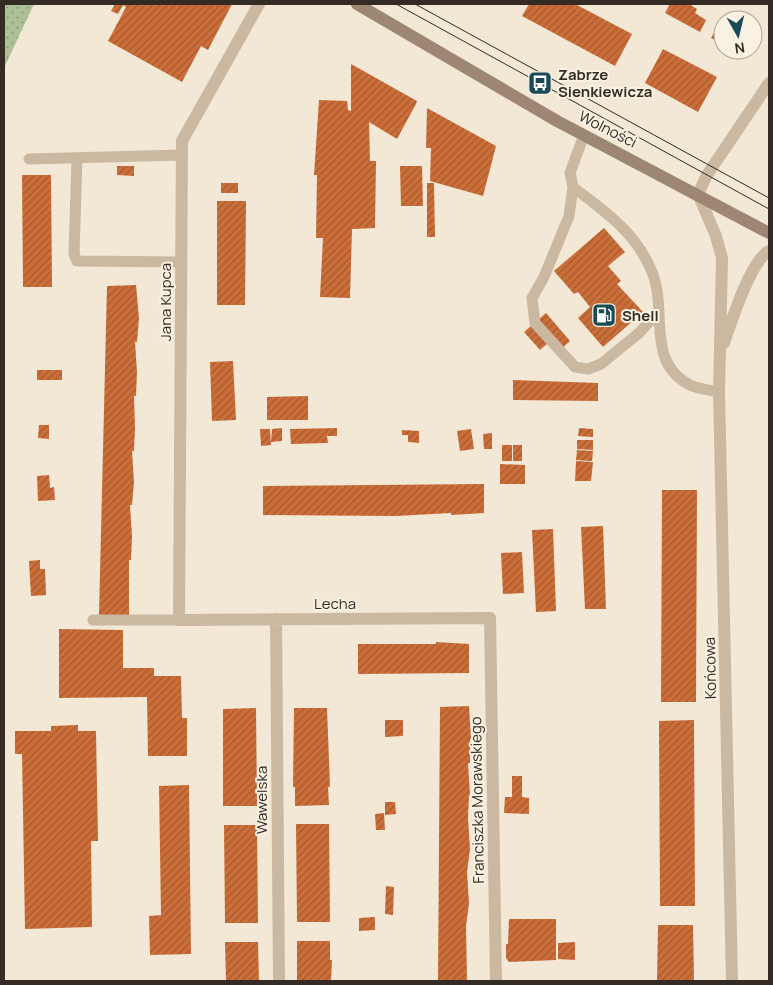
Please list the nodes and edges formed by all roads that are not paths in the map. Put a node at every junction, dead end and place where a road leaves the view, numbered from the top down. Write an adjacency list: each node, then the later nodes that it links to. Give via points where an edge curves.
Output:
1 (259, 4): 5 (street, Jana Kupca, via 182,141)
2 (357, 4): 4 (street, Wolności)
3 (769, 82): 9 (street, via 707,175)
4 (584, 135): 8 (lane, via 570,173); 9 (street, Wolności)
5 (182, 155): 6 (lane); 12 (street, Jana Kupca)
6 (77, 158): 7 (lane); 12 (lane, via 74,254 78,261)
7 (29, 159)
8 (572, 187): 13 (lane, via 624,227 640,249 652,273); 13 (lane, via 568,216 544,277 532,298 535,323 575,367 588,369 601,364 631,340)
9 (698, 194): 10 (street, Wolności); 14 (street, Końcowa, via 722,258)
10 (769, 233)
11 (769, 251): 14 (street, Końcowa, via 740,298)
12 (181, 262): 19 (street, Jana Kupca)
13 (659, 311): 15 (lane, via 662,356 672,372 690,386)
14 (720, 355): 15 (street, Końcowa)
15 (719, 392): 22 (street, Końcowa)
16 (490, 618): 17 (street, Lecha); 21 (street, Franciszka Morawskiego)
17 (276, 619): 19 (street, Lecha); 20 (street, Wawelska)
18 (94, 620): 19 (lane)
19 (179, 620)
20 (279, 981)
21 (496, 981)
22 (732, 981)

